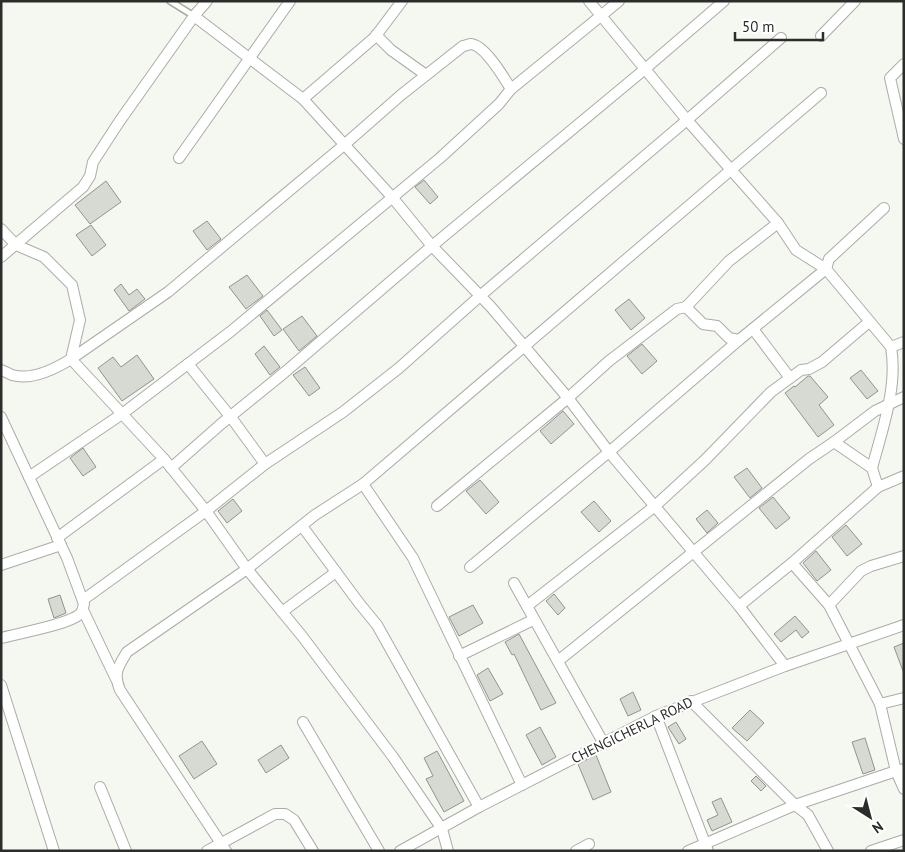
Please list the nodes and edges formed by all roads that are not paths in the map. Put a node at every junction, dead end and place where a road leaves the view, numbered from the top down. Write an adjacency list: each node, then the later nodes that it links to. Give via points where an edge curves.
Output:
1 (170, 1): 9 (lane)
2 (207, 1): 9 (street)
3 (290, 1): 14 (street)
4 (402, 1): 11 (street)
5 (589, 1): 10 (street)
6 (619, 1): 10 (street)
7 (724, 1): 16 (street)
8 (856, 1): 12 (street)
9 (194, 16): 14 (street); 30 (street, via 93,162 83,187)
10 (601, 16): 16 (street); 18 (street)
11 (376, 35): 17 (street); 20 (street)
12 (821, 36)
13 (781, 38): 21 (street)
14 (250, 57): 20 (street); 24 (street)
15 (904, 64): 22 (street, via 890,78)
16 (645, 69): 21 (street); 31 (street)
17 (426, 75): 18 (street, via 470,44 494,62); 23 (street)
18 (511, 89): 26 (street, via 440,158)
19 (821, 93): 25 (street)
20 (304, 99): 23 (street)
21 (687, 120): 25 (street); 34 (street)
22 (904, 139)
23 (344, 145): 26 (street); 42 (street, via 168,292)
24 (179, 158)
25 (731, 171): 28 (street); 40 (street)
26 (392, 197): 31 (street); 43 (street)
27 (884, 208): 33 (street, via 829,259)
28 (778, 223): 33 (street, via 796,250); 35 (street, via 729,261)
29 (1, 229): 30 (street)
30 (16, 245): 32 (street); 42 (street, via 44,257 72,285 80,320)
31 (432, 246): 34 (street); 50 (street)
32 (1, 258)
33 (826, 269): 36 (street); 37 (street)
34 (480, 296): 40 (street); 55 (street, via 399,368)
35 (686, 308): 38 (street, via 704,324 717,326 729,338); 47 (street, via 677,309 641,336)
36 (869, 322): 41 (street); 45 (street, via 822,362)
37 (752, 329): 38 (street); 45 (street)
38 (738, 340): 53 (street)
39 (904, 342): 41 (street)
40 (525, 346): 47 (street); 59 (street)
41 (891, 347): 48 (street, via 894,363)
42 (71, 359): 44 (street, via 53,369 28,376 12,376); 49 (street)
43 (188, 364): 49 (street); 50 (street)
44 (1, 370)
45 (790, 378): 62 (street, via 771,392)
46 (904, 397): 48 (street)
47 (568, 398): 53 (street); 61 (street)
48 (888, 404): 52 (street); 56 (street)
49 (122, 414): 54 (street); 58 (street)
50 (230, 416): 54 (street); 55 (street)
51 (1, 417): 58 (street)
52 (834, 442): 56 (street); 66 (street)
53 (609, 452): 62 (street); 70 (street)
54 (168, 464): 63 (street); 65 (street)
55 (265, 464): 63 (street)
56 (872, 468): 60 (street)
57 (904, 476): 60 (street)
58 (29, 477): 65 (street)
59 (363, 484): 64 (street); 83 (street, via 413,558)
60 (878, 487): 68 (street)
61 (437, 506)
62 (655, 506): 66 (street); 76 (street)
63 (206, 511): 71 (street); 74 (street)
64 (302, 526): 71 (street); 72 (street)
65 (59, 542): 69 (street); 74 (street, via 70,563)
66 (694, 552): 77 (street); 84 (street)
67 (904, 556): 75 (street, via 862,571)
68 (792, 563): 75 (street); 77 (street)
69 (1, 565)
70 (470, 567)
71 (247, 569): 78 (street); 86 (street, via 127,652 118,666)
72 (336, 572): 78 (street); 99 (street, via 377,625)
73 (514, 583): 76 (street)
74 (83, 605): 81 (street, via 80,614 70,621); 86 (street)
75 (829, 605): 82 (street)
76 (527, 606): 79 (street)
77 (739, 606): 85 (street)
78 (282, 612): 100 (street, via 393,757)
79 (533, 620): 83 (street); 84 (street)
80 (904, 625): 82 (street, CHENGICHERLA ROAD)
81 (1, 638)
82 (849, 643): 85 (street, CHENGICHERLA ROAD); 90 (street)
83 (460, 656): 95 (street)
84 (558, 661): 93 (street)
85 (785, 666): 89 (street, CHENGICHERLA ROAD)
86 (116, 679): 103 (street, via 120,690)
87 (1, 685): 105 (street)
88 (904, 698): 90 (street)
89 (691, 701): 91 (street, CHENGICHERLA ROAD); 98 (street)
90 (880, 704): 94 (street)
91 (656, 716): 93 (street, CHENGICHERLA ROAD); 104 (street)
92 (303, 722): 109 (street)
93 (604, 744): 95 (street, CHENGICHERLA ROAD)
94 (900, 770): 97 (street); 98 (street)
95 (522, 785): 99 (street, CHENGICHERLA ROAD)
96 (100, 787): 106 (street)
97 (904, 789)
98 (795, 805): 104 (street); 114 (street, via 808,815)
99 (479, 807): 100 (street, CHENGICHERLA ROAD)
100 (442, 829): 110 (street, CHENGICHERLA ROAD); 111 (street)
101 (904, 840): 115 (street)
102 (589, 844): 112 (street)
103 (224, 847): 107 (street); 108 (street, via 275,814 286,814 294,820)
104 (706, 847): 113 (street)
105 (54, 851)
106 (126, 851)
107 (207, 851)
108 (313, 851)
109 (379, 851)
110 (400, 851)
111 (448, 851)
112 (576, 851)
113 (688, 851)
114 (828, 851)
115 (872, 851)

